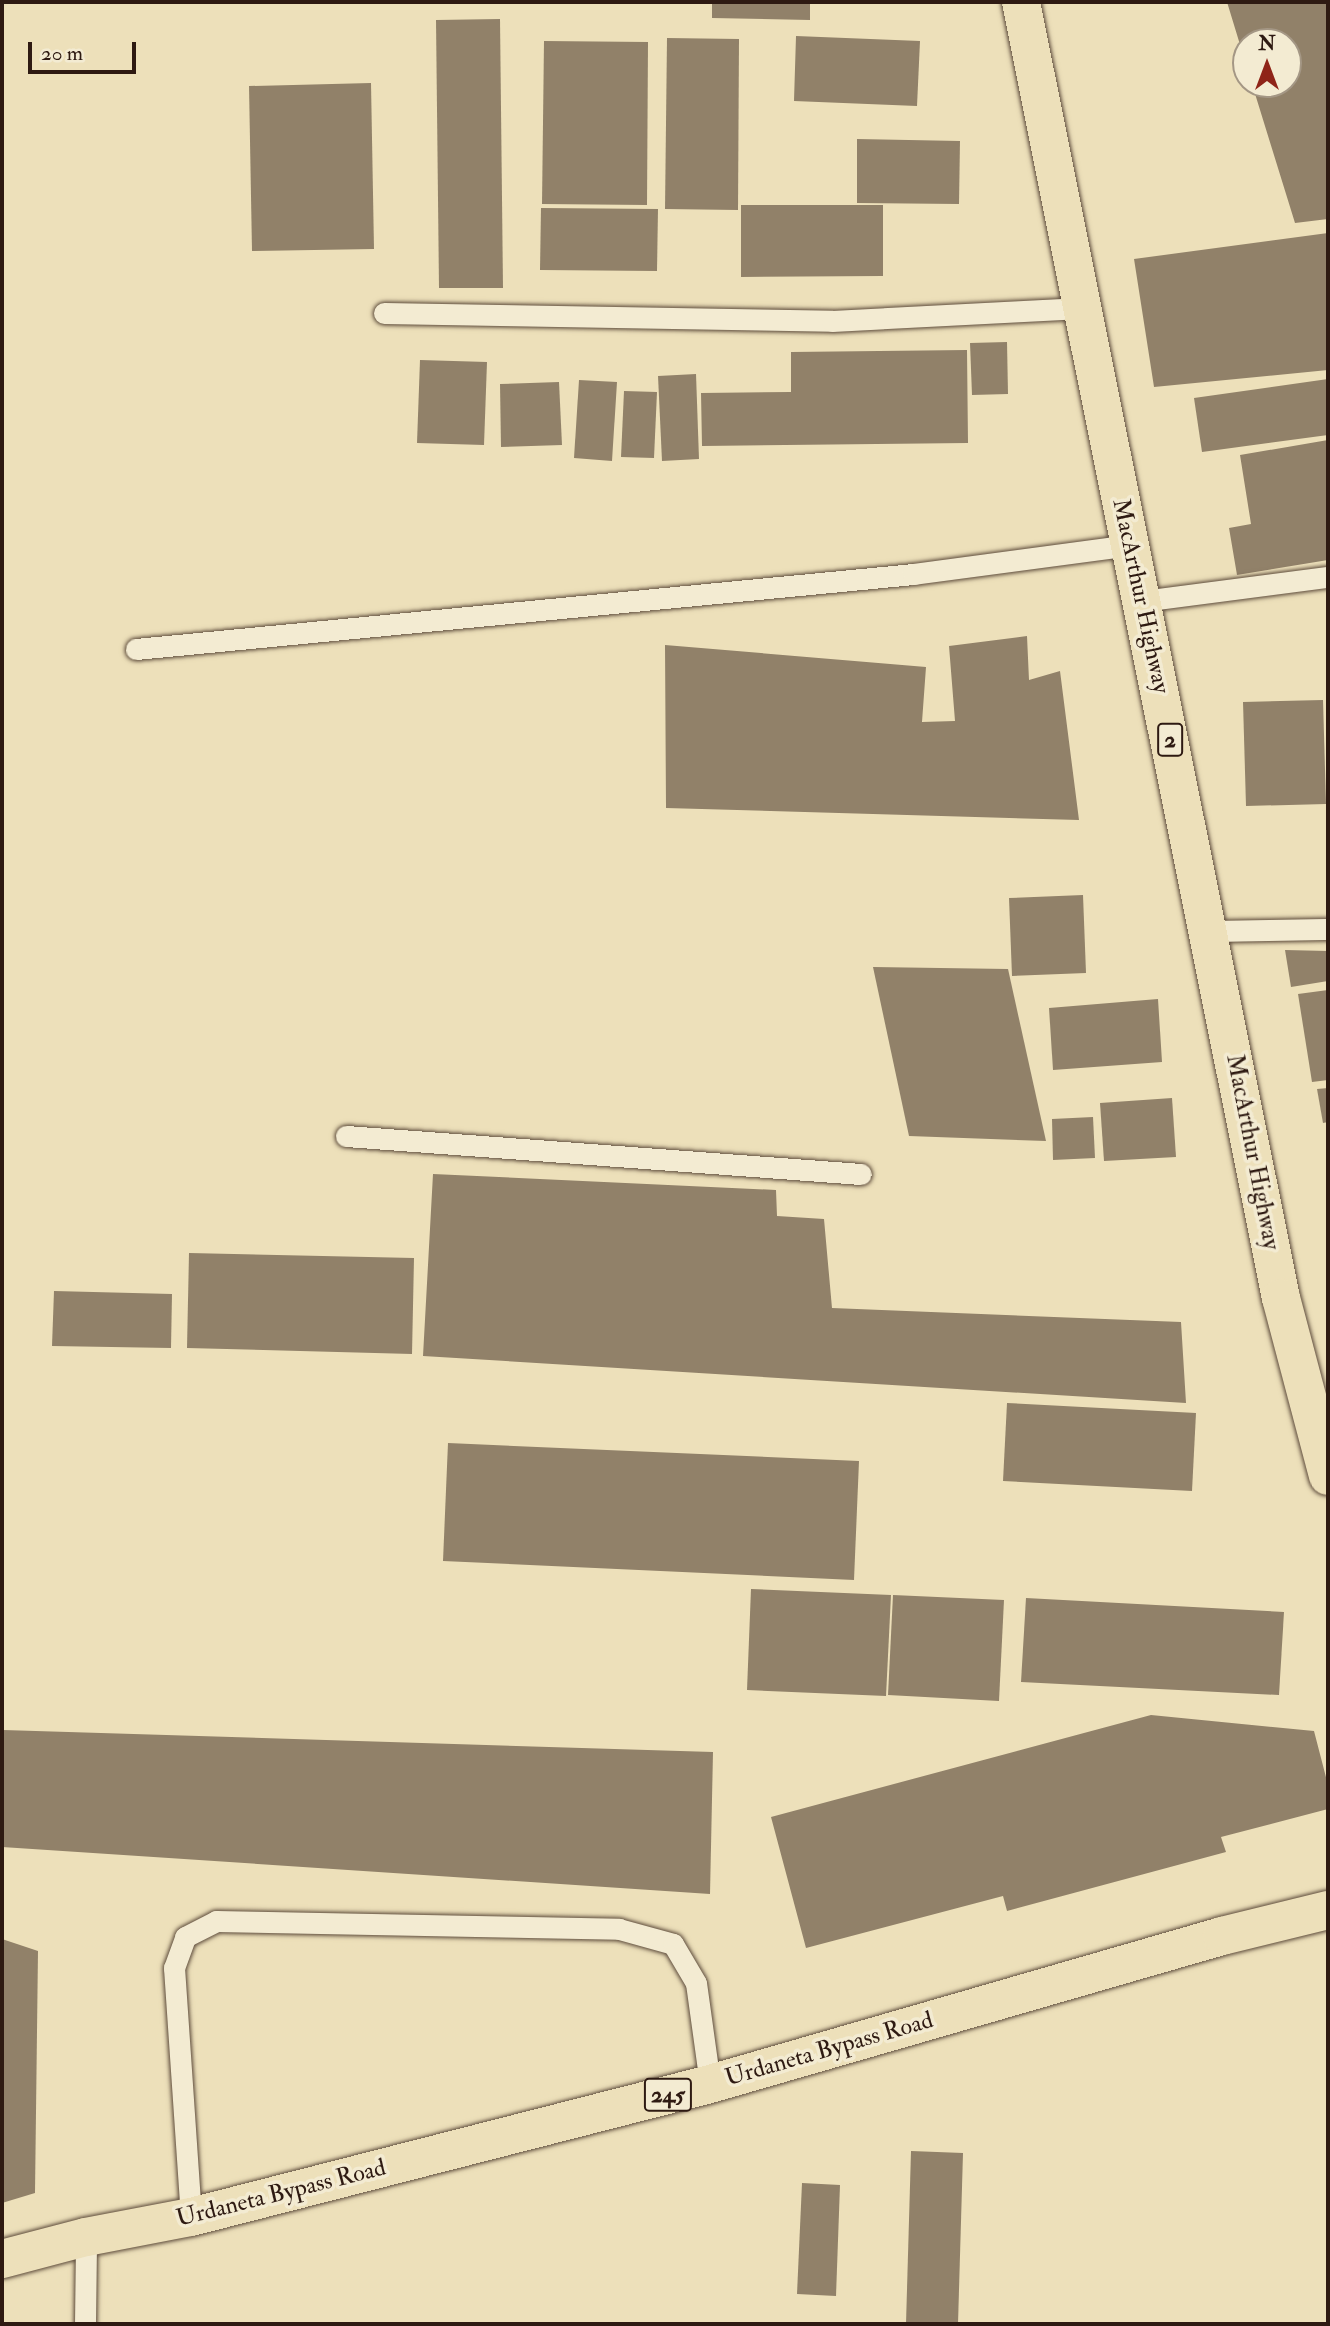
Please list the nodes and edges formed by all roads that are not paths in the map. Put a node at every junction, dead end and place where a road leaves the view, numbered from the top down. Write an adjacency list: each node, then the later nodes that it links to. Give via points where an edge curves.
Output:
1 (1021, 2): 2 (main road, MacArthur Highway / 2)
2 (1082, 308): 3 (lane, via 832,321); 4 (main road, MacArthur Highway / 2)
3 (384, 313)
4 (1131, 545): 6 (main road, MacArthur Highway / 2); 7 (lane, via 913,574)
5 (1328, 577): 6 (lane)
6 (1142, 601): 9 (main road, MacArthur Highway / 2)
7 (136, 649)
8 (1328, 929): 9 (lane)
9 (1209, 932): 12 (main road, MacArthur Highway / 2, via 1281,1298)
10 (346, 1136): 11 (lane)
11 (862, 1174)
12 (1328, 1476)
13 (1328, 1910): 14 (main road, Urdaneta Bypass Road / 245, via 1222,1936)
14 (710, 2084): 15 (main road, Urdaneta Bypass Road / 245); 15 (lane, via 696,1983 673,1944 619,1929 216,1921 185,1937 174,1968)
15 (191, 2217): 16 (main road, Urdaneta Bypass Road / 245)
16 (86, 2237): 17 (main road, Urdaneta Bypass Road / 245); 18 (lane)
17 (2, 2259)
18 (85, 2324)

